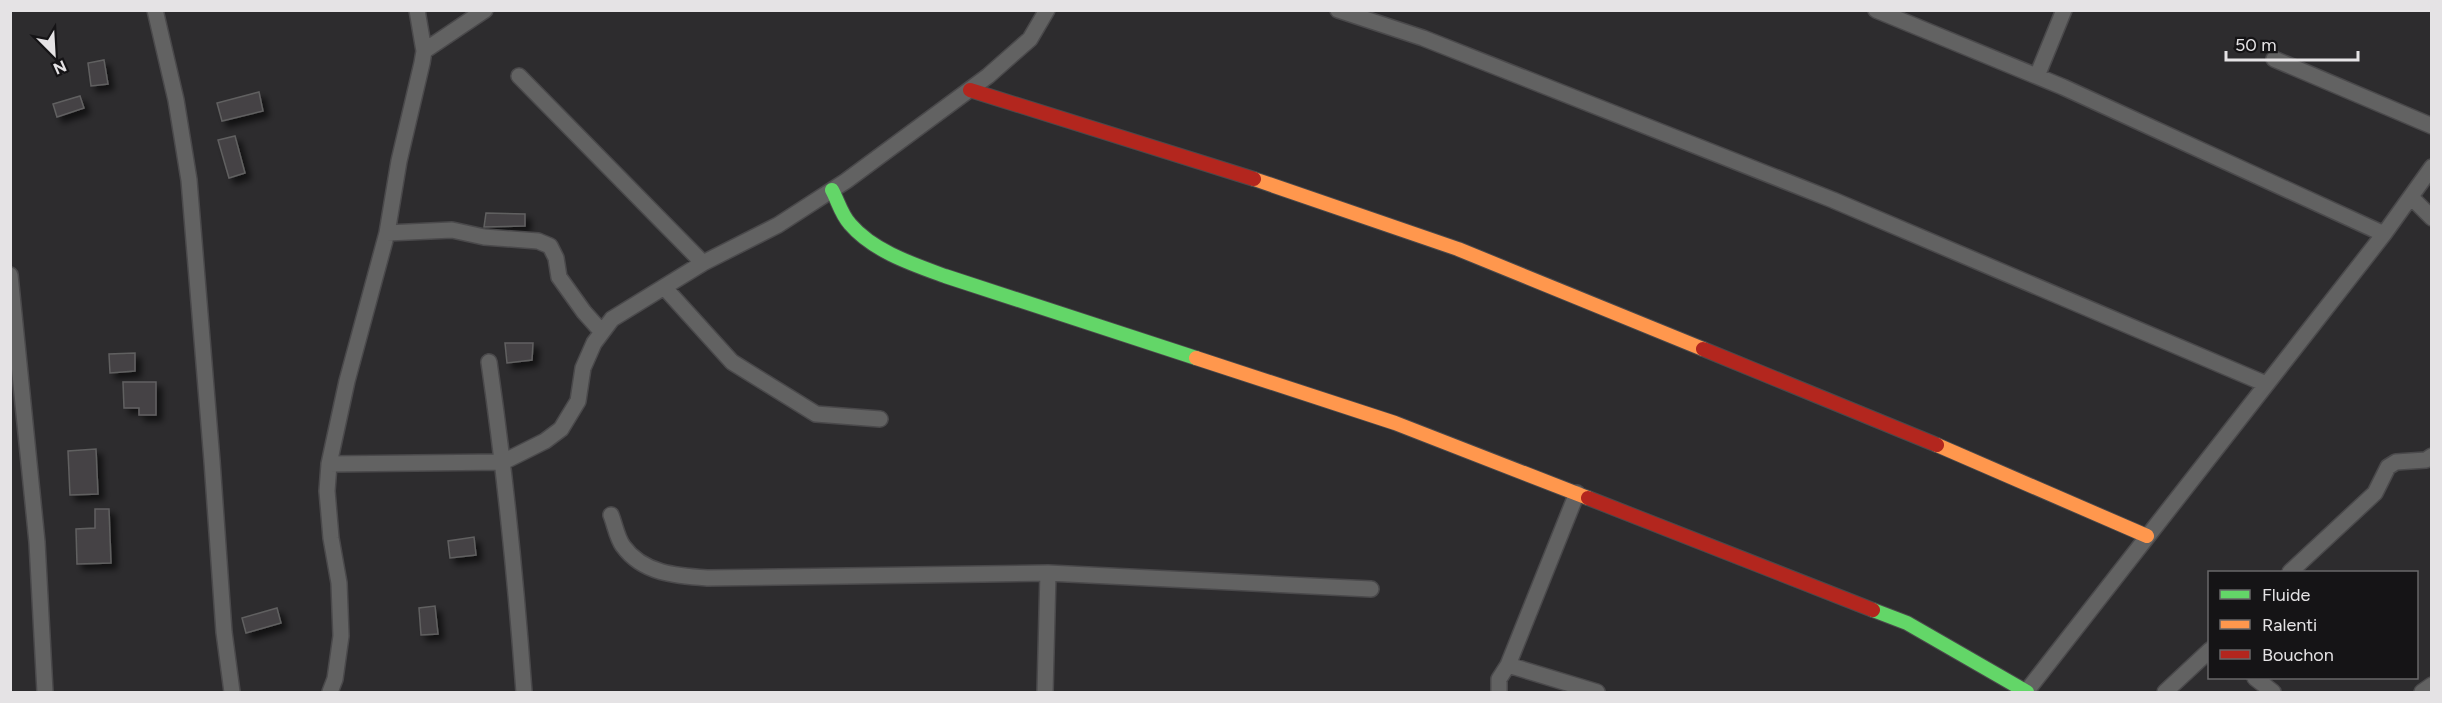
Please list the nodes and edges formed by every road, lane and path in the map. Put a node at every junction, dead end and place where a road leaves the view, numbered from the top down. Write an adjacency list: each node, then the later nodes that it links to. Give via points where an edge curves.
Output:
1 (155, 10): 42 (street, via 189,180)
2 (417, 10): 8 (street)
3 (485, 10): 8 (street)
4 (1047, 10): 12 (street, via 1030,39)
5 (1338, 10): 25 (street, via 1423,38 1822,195)
6 (2064, 10): 11 (street)
7 (1880, 11): 11 (street)
8 (424, 51): 18 (street)
9 (2274, 59): 13 (street)
10 (519, 76): 20 (street)
11 (2037, 76): 19 (street)
12 (970, 90): 15 (street); 32 (street, via 1218,167 1458,249 1999,470)
13 (2432, 126)
14 (2432, 167): 16 (street)
15 (832, 190): 20 (street, via 778,225); 30 (street, via 849,224 904,260 1395,423)
16 (2411, 197): 17 (street); 19 (street)
17 (2432, 218)
18 (387, 233): 23 (street, via 452,230 538,241 550,246 560,277); 29 (street)
19 (2384, 234): 25 (street)
20 (703, 263): 22 (street)
21 (10, 275): 41 (street, via 36,542)
22 (664, 286): 23 (street, via 612,319); 26 (street, via 732,362 816,414)
23 (601, 331): 28 (street, via 584,368 578,401 561,429)
24 (489, 362): 28 (street)
25 (2266, 384): 32 (street)
26 (880, 419)
27 (2432, 456): 33 (street, via 2388,467 2376,493)
28 (503, 462): 29 (street); 44 (street)
29 (329, 465): 43 (street, via 327,491 339,583 341,636)
30 (1577, 493): 37 (street); 40 (street, via 1907,623)
31 (611, 515): 34 (street, via 623,546 642,565 670,576)
32 (2147, 536): 40 (street)
33 (2292, 571)
34 (1047, 573): 35 (street); 45 (street)
35 (1371, 589)
36 (2208, 652): 48 (street)
37 (1508, 665): 46 (street, via 1499,679); 47 (street)
38 (2255, 679): 49 (street)
39 (2432, 685): 50 (street)
40 (2026, 692)
41 (45, 693)
42 (232, 693)
43 (330, 693)
44 (524, 693)
45 (1045, 693)
46 (1499, 693)
47 (1597, 693)
48 (2165, 693)
49 (2273, 693)
50 (2422, 693)

